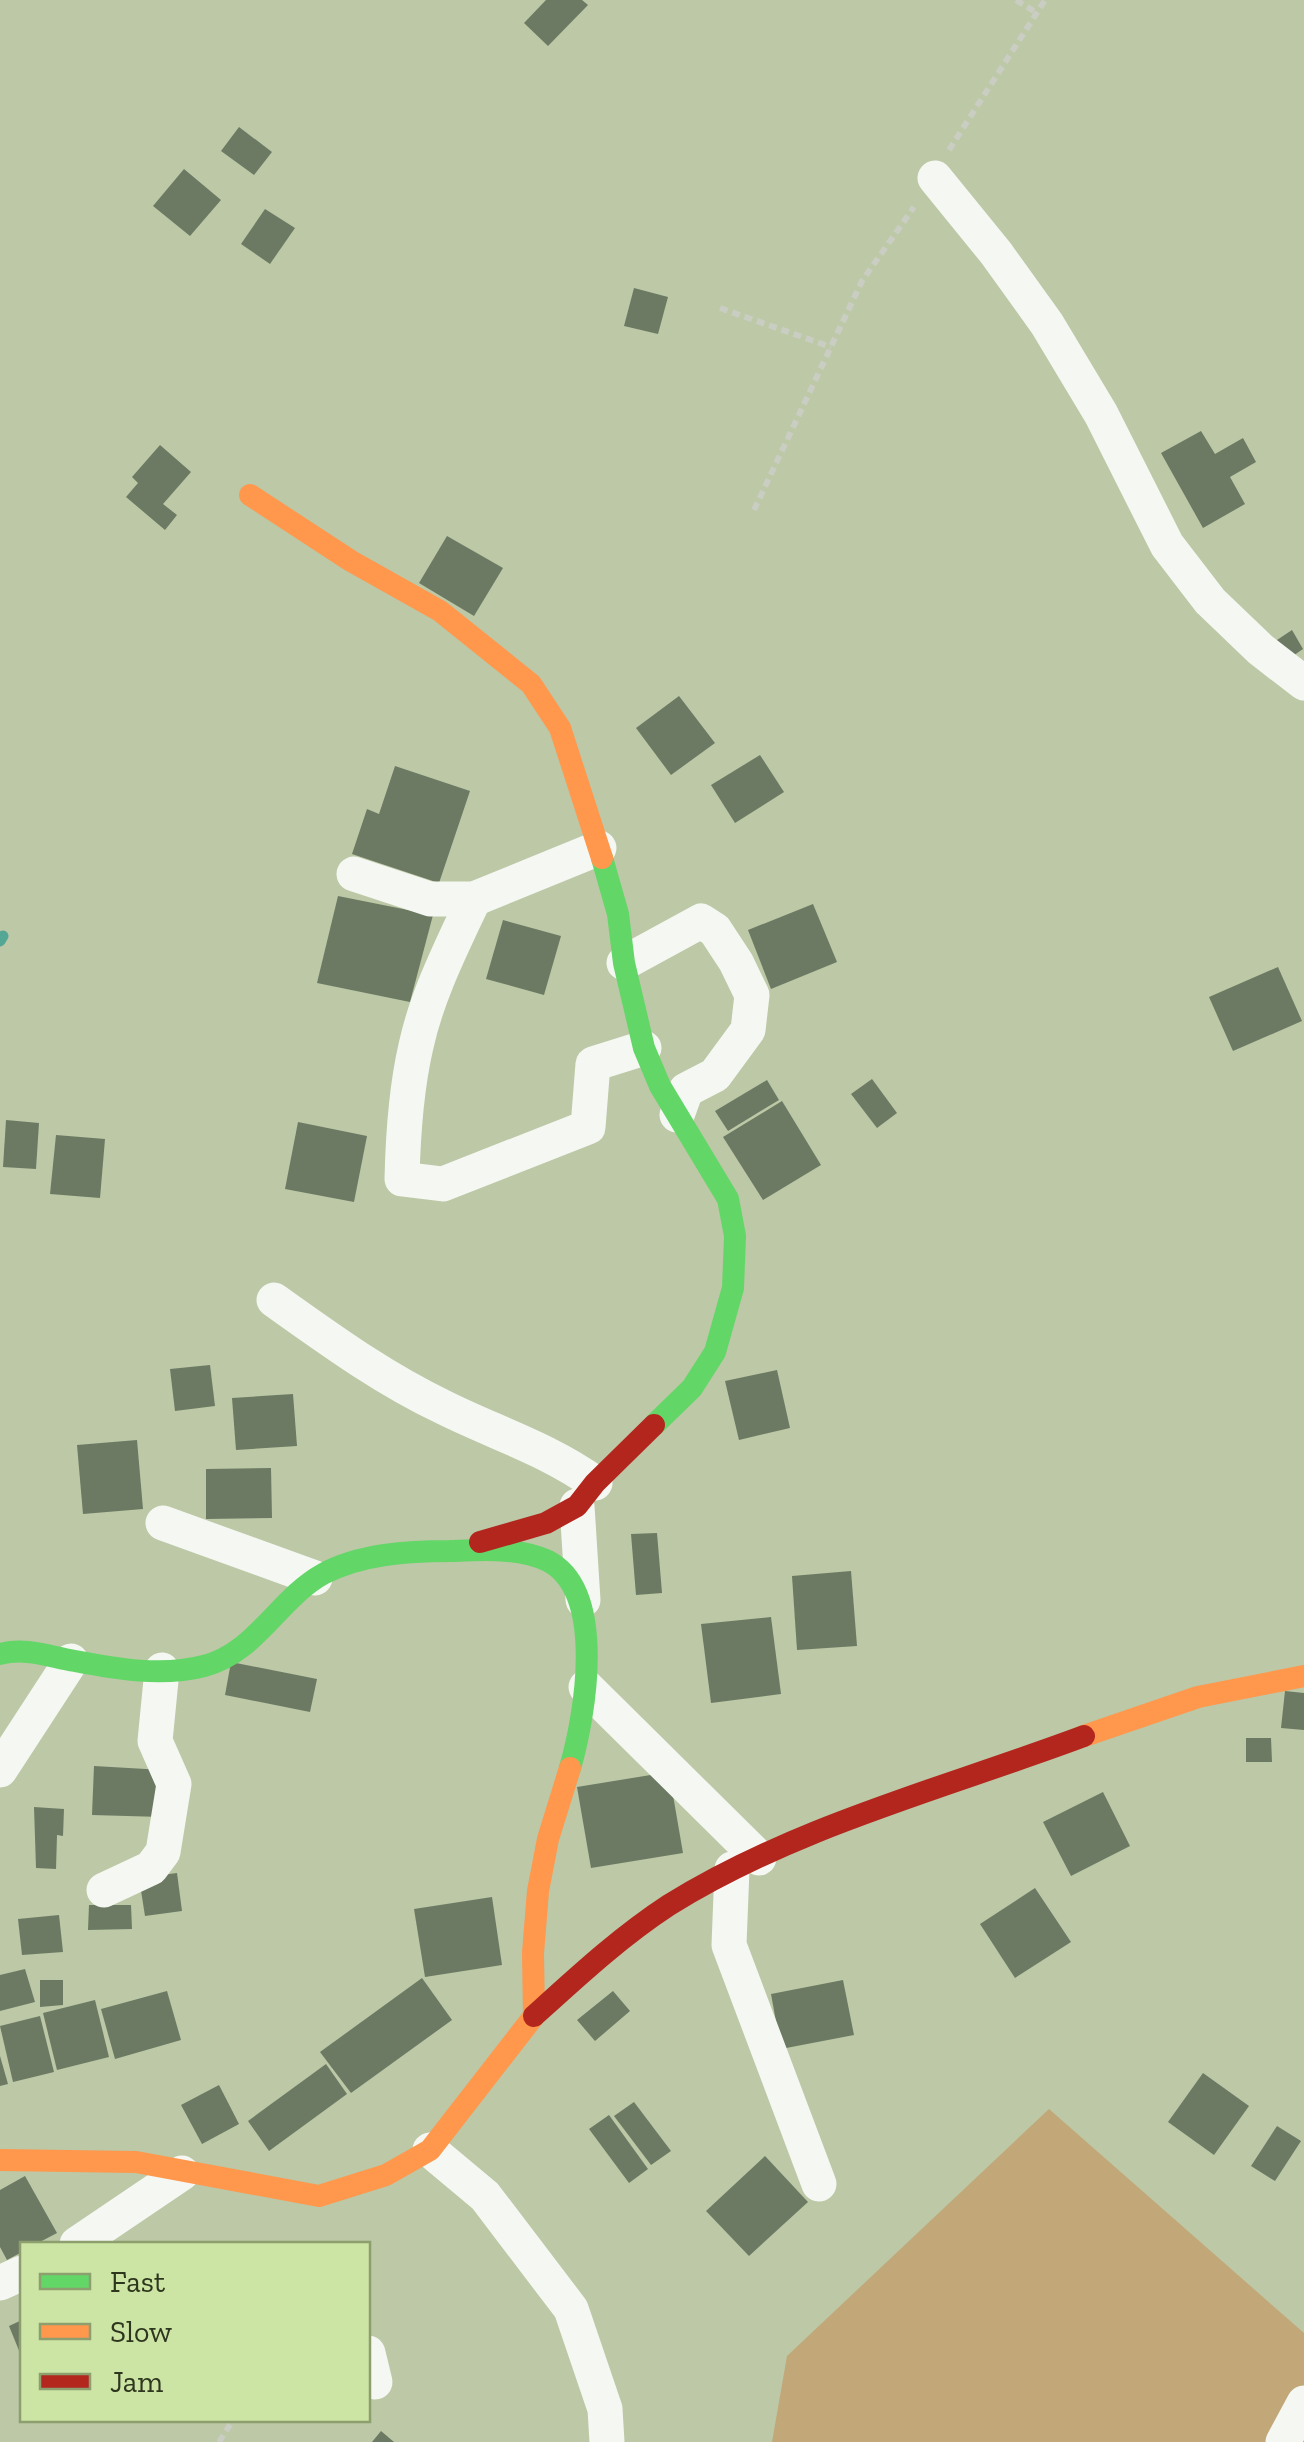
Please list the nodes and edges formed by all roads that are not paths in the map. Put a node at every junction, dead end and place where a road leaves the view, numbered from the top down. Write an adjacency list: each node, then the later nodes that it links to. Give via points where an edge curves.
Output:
1 (935, 178): 3 (street, via 1047,324 1167,545 1210,601)
2 (250, 495): 4 (street, via 440,611 531,684 560,728)
3 (1304, 683)
4 (599, 848): 6 (street); 7 (street)
5 (354, 874): 6 (street, via 430,900)
6 (474, 900): 8 (street, via 416,1044 402,1179 443,1184 588,1127 593,1064)
7 (624, 963): 8 (street); 9 (street, via 702,921 715,930 752,995 748,1030 715,1075 686,1090)
8 (644, 1048): 9 (street)
9 (677, 1115): 11 (street, via 728,1199 733,1288 715,1352 692,1388)
10 (274, 1300): 11 (street, via 371,1368 562,1460)
11 (586, 1495): 13 (street, via 546,1523); 15 (street)
12 (164, 1523): 14 (street)
13 (444, 1550): 14 (street, via 356,1562); 15 (street, via 502,1551 552,1563)
14 (315, 1578): 18 (street, via 232,1655 210,1665)
15 (584, 1606): 20 (street)
16 (4, 1647): 17 (street)
17 (71, 1660): 18 (street); 21 (street)
18 (162, 1670): 23 (street, via 155,1741 174,1784 164,1852 151,1868)
19 (1304, 1676): 22 (street, via 1126,1721)
20 (586, 1688): 22 (street); 24 (street, via 535,1909)
21 (0, 1770)
22 (745, 1863): 24 (street, via 668,1906); 28 (street, via 729,1945)
23 (104, 1890)
24 (534, 2016): 25 (street)
25 (430, 2150): 27 (street, via 386,2175 318,2196); 31 (street, via 485,2196 571,2309 605,2409)
26 (0, 2160): 27 (street, via 136,2162)
27 (182, 2173): 29 (street)
28 (819, 2184)
29 (80, 2242)
30 (1304, 2403): 32 (street)
31 (606, 2442)
32 (1283, 2442)

